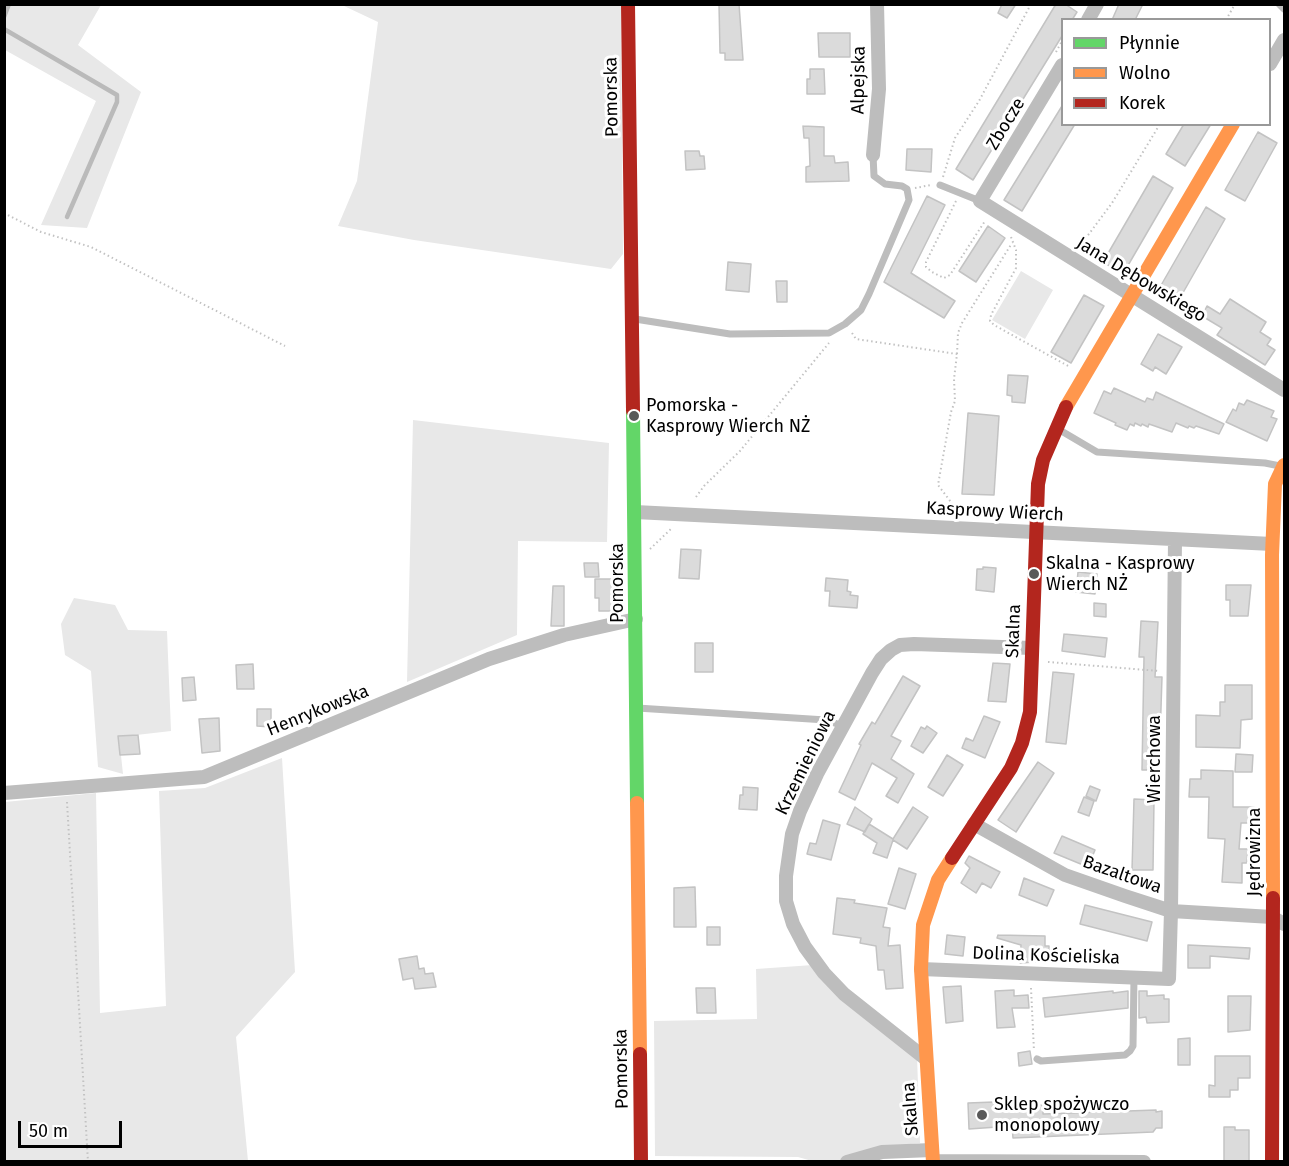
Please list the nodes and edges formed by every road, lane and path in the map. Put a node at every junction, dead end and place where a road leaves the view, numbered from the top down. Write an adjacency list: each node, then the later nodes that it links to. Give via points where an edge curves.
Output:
1 (628, 4): 26 (street, Pomorska)
2 (877, 4): 15 (street, Alpejska, via 879,89)
3 (1031, 4): 16 (path, via 955,138)
4 (1097, 4): 8 (street)
5 (1235, 4): 9 (path)
6 (1279, 4): 7 (lane)
7 (1284, 9)
8 (1089, 18)
9 (1227, 18)
10 (1284, 40): 11 (street)
11 (1271, 61)
12 (1061, 67): 19 (street, Zbocze)
13 (1159, 126): 24 (path, via 1112,203)
14 (1232, 126): 25 (street, Skalna)
15 (873, 155): 17 (lane, via 874,176 885,184)
16 (940, 185): 17 (path); 18 (lane)
17 (907, 189): 27 (lane, via 909,200 869,294 861,310)
18 (959, 193): 19 (lane); 20 (path, via 926,262 932,272 944,278 950,275)
19 (980, 201): 20 (street, Jana Dębowskiego)
20 (992, 210): 24 (street, Jana Dębowskiego)
21 (4, 213): 29 (path, via 41,232 91,247)
22 (1007, 232): 23 (path)
23 (1012, 241): 30 (path, via 962,323); 31 (path, via 1016,268 990,321)
24 (1071, 258): 25 (street, Jana Dębowskiego)
25 (1132, 295): 32 (street, Jana Dębowskiego); 33 (street, Skalna)
26 (633, 318): 27 (lane, via 730,334 829,333); 37 (street, Pomorska)
27 (845, 324): 30 (path, via 856,339)
28 (830, 342): 35 (path, via 740,451)
29 (285, 346)
30 (957, 354): 36 (path, via 955,401 938,485)
31 (1072, 369)
32 (1284, 390)
33 (1056, 428): 34 (lane, via 1097,452); 39 (street, Skalna, via 1042,460)
34 (1284, 466): 41 (street, via 1275,484)
35 (696, 497)
36 (957, 510)
37 (635, 512): 39 (street, Kasprowy Wierch); 43 (street, Pomorska)
38 (676, 525): 42 (path)
39 (1036, 532): 40 (street, Kasprowy Wierch); 44 (street, Skalna)
40 (1175, 540): 41 (street, Kasprowy Wierch); 52 (street, Wierchowa)
41 (1272, 544): 53 (street, Jędrowizna)
42 (646, 553)
43 (636, 619): 47 (street, Pomorska); 49 (street, Henrykowska, via 510,652 204,777)
44 (1032, 648): 48 (street, Krzemieniowa, via 914,644 895,647 878,664); 51 (street, Skalna, via 1030,712 1022,743 1011,768)
45 (1039, 661): 46 (path)
46 (1169, 672)
47 (637, 708): 48 (lane, via 826,720); 62 (street, Pomorska)
48 (843, 726): 58 (street, Krzemieniowa, via 817,774 792,834 785,889 789,913 824,973 850,999)
49 (66, 788): 50 (street, Henrykowska); 61 (path)
50 (4, 793)
51 (974, 824): 52 (street, Bazaltowa, via 1065,875); 54 (street, Skalna, via 938,880 924,925)
52 (1172, 911): 53 (street, Bazaltowa); 57 (street, Wierchowa)
53 (1278, 921): 65 (street, Jędrowizna)
54 (921, 969): 55 (street, Dolina Kościeliska); 58 (street, Skalna)
55 (1134, 977): 57 (street, Dolina Kościeliska); 59 (lane, via 1130,1051 1125,1055)
56 (1030, 978): 59 (path)
57 (1169, 979)
58 (926, 1059): 60 (street, Skalna)
59 (1036, 1059)
60 (932, 1157): 63 (street, via 882,1152); 64 (street)
61 (88, 1161)
62 (641, 1161)
63 (847, 1161)
64 (1144, 1161)
65 (1272, 1161)

